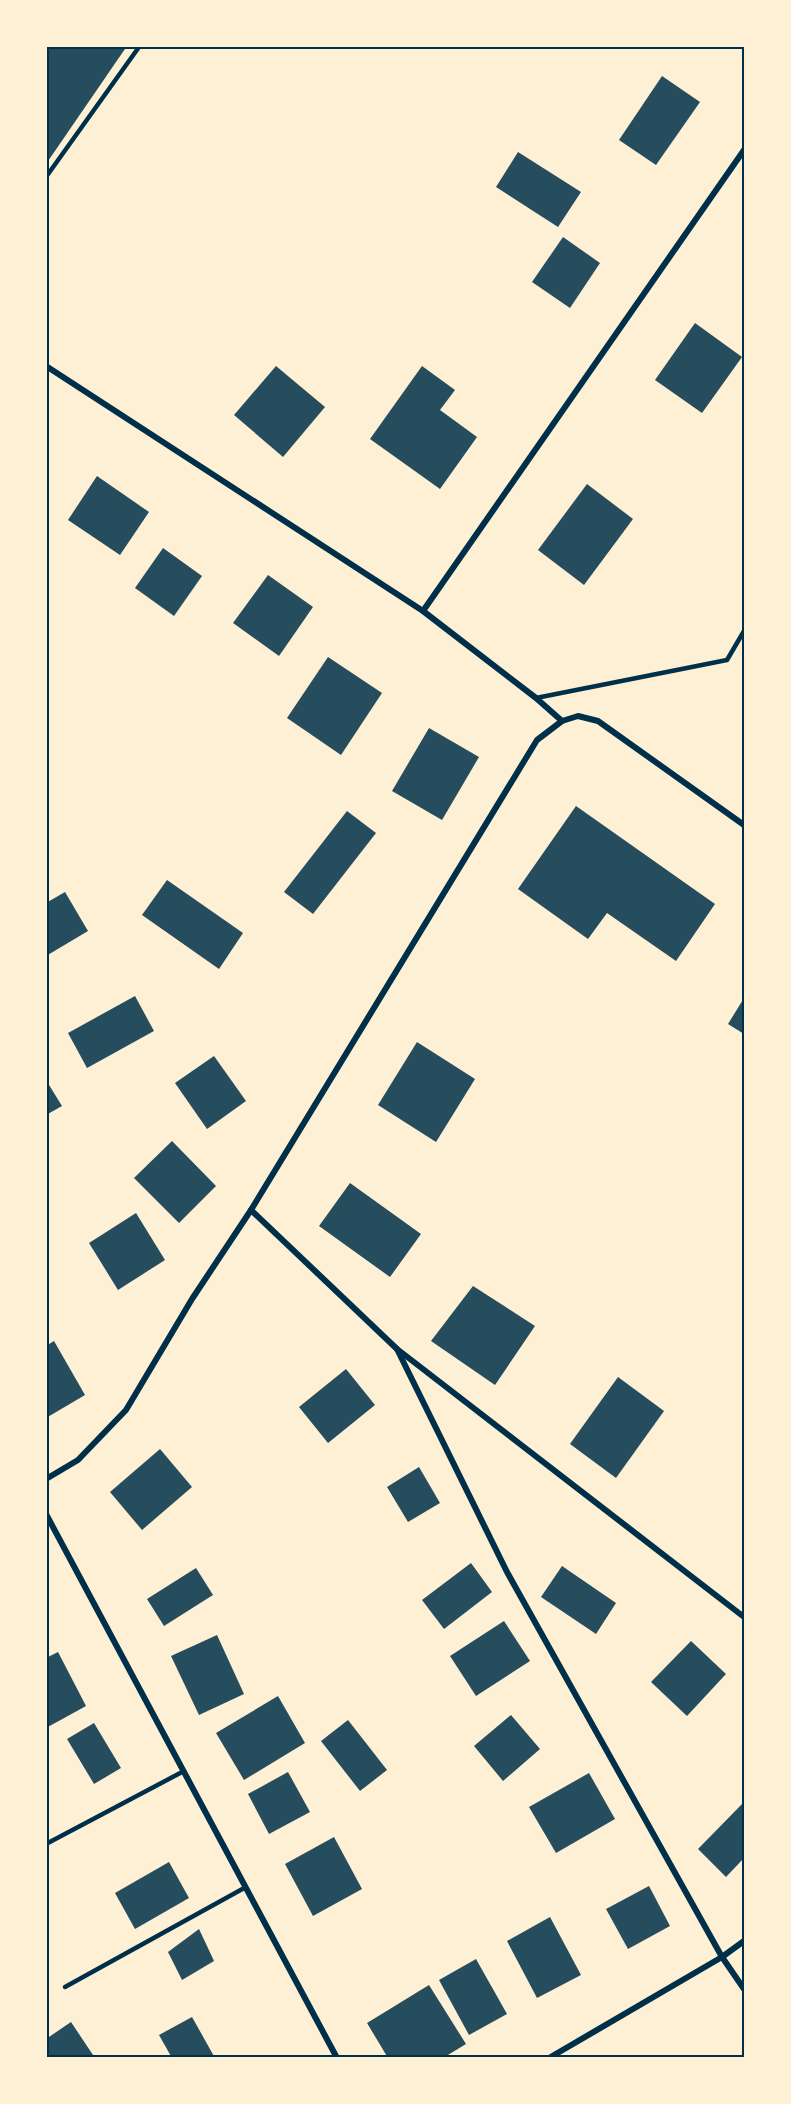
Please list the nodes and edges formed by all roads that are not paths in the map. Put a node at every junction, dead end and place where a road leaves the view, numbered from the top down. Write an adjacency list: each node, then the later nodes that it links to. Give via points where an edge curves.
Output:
1 (139, 47): 3 (lane)
2 (744, 150): 5 (street)
3 (46, 177)
4 (46, 366): 5 (street)
5 (423, 611): 7 (street)
6 (744, 631): 7 (lane, via 727,660)
7 (536, 698): 8 (street)
8 (562, 721): 9 (street, via 578,716 598,721); 10 (street, via 537,740)
9 (744, 825)
10 (251, 1210): 11 (street); 12 (street, via 126,1410 78,1460)
11 (397, 1349): 14 (street); 19 (street, via 507,1572)
12 (46, 1479)
13 (46, 1514): 15 (street)
14 (744, 1617)
15 (184, 1771): 16 (lane); 17 (street)
16 (46, 1844)
17 (246, 1887): 20 (lane); 22 (street)
18 (744, 1941): 19 (street)
19 (722, 1957): 21 (street); 23 (street)
20 (65, 1987)
21 (744, 1989)
22 (337, 2058)
23 (549, 2058)

